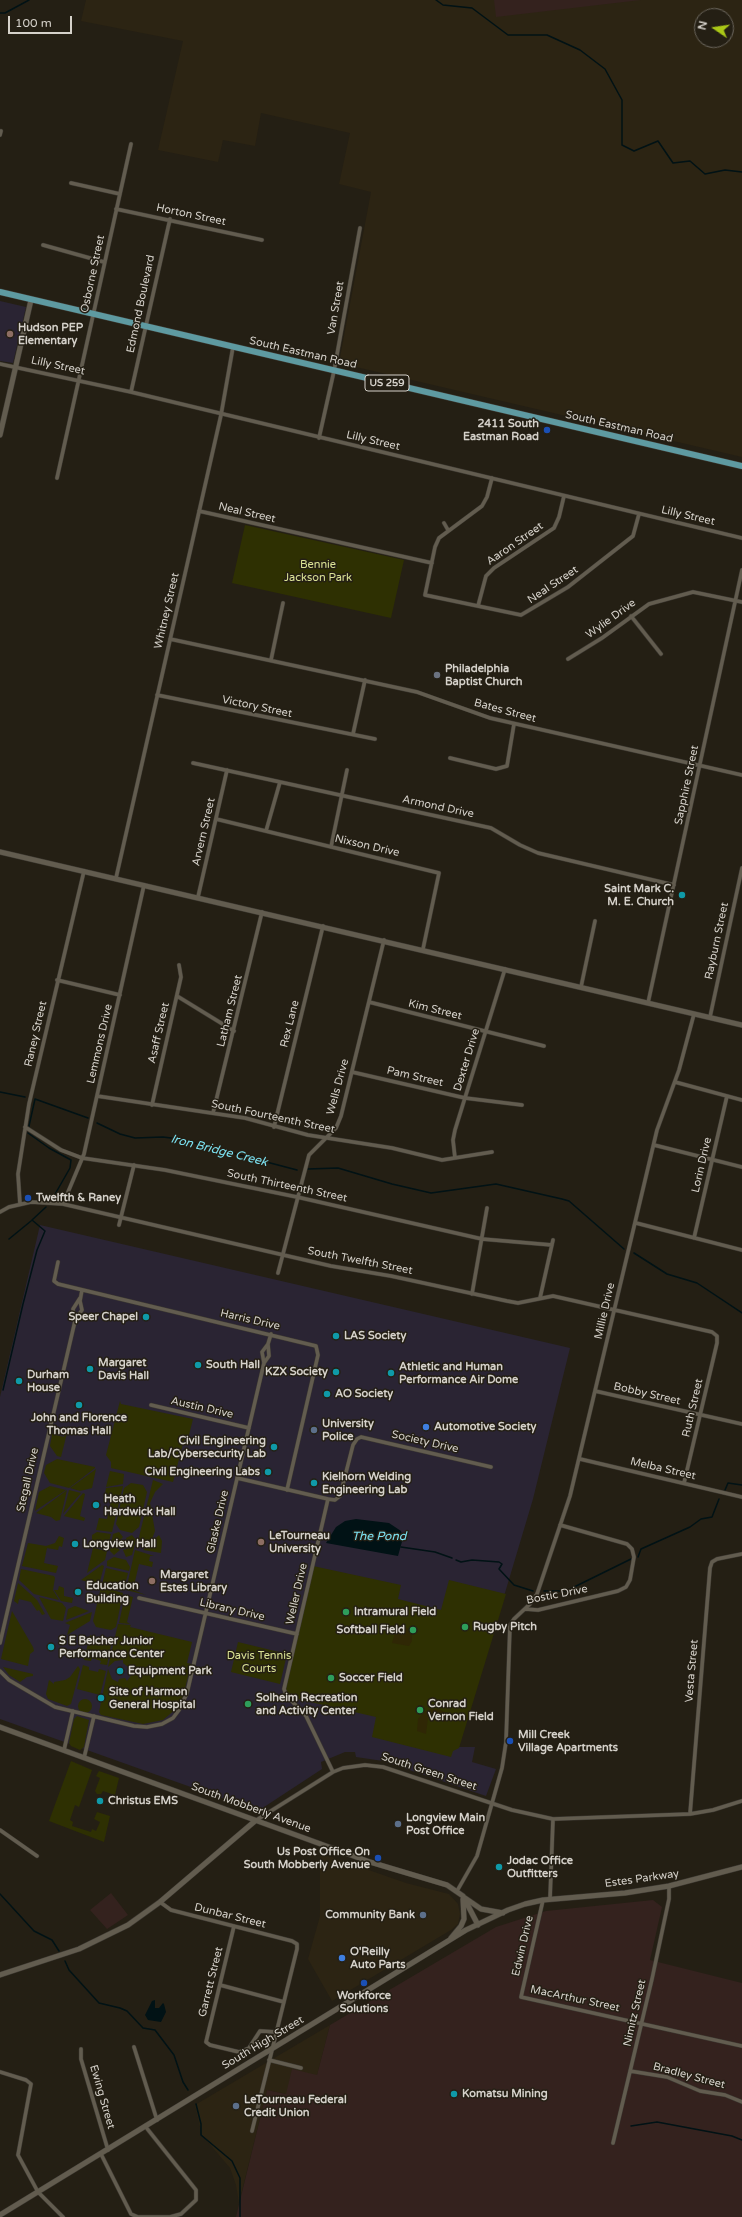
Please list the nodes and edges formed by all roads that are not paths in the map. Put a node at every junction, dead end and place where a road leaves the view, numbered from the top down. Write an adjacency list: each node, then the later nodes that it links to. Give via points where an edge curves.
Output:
1 (131, 144): 3 (street, Osborne Street)
2 (71, 183): 3 (street)
3 (120, 194): 4 (street, Osborne Street)
4 (116, 209): 5 (street, Horton Street); 9 (street, Osborne Street)
5 (170, 219): 7 (street, Horton Street); 13 (street, Edmond Boulevard)
6 (360, 228): 17 (street, Van Street)
7 (262, 240)
8 (43, 245): 9 (street)
9 (104, 262): 12 (street, Osborne Street)
10 (0, 292): 11 (main road, South Eastman Road / US 259)
11 (31, 300): 12 (main road, South Eastman Road / US 259); 16 (main road)
12 (93, 314): 13 (main road, South Eastman Road / US 259); 18 (street, Osborne Street)
13 (146, 326): 14 (main road, South Eastman Road / US 259); 19 (street, Edmond Boulevard)
14 (233, 347): 17 (main road, South Eastman Road / US 259); 20 (street, Whitney Street)
15 (0, 364): 16 (street, Lilly Street)
16 (16, 366): 18 (street, Lilly Street); 21 (main road)
17 (334, 371): 22 (street, Van Street); 23 (main road, South Eastman Road / US 259)
18 (79, 380): 19 (street, Lilly Street); 24 (street, Osborne Street)
19 (131, 392): 20 (street, Lilly Street)
20 (221, 415): 22 (street, Lilly Street); 27 (street, Whitney Street)
21 (0, 436)
22 (319, 438): 25 (street, Lilly Street)
23 (742, 466)
24 (57, 478)
25 (492, 478): 26 (street, Lilly Street); 30 (street, via 482,506)
26 (564, 496): 28 (street, Lilly Street); 37 (street, Aaron Street, via 554,528 486,576)
27 (199, 511): 32 (street, Neal Street); 39 (street, Whitney Street)
28 (639, 514): 31 (street, Lilly Street); 37 (street, Neal Street, via 633,536 568,587 530,611 516,615)
29 (444, 523): 30 (street)
30 (448, 530): 32 (street, via 437,542)
31 (742, 538)
32 (432, 563): 37 (street, Neal Street, via 425,595)
33 (742, 570): 34 (street, Sapphire Street)
34 (736, 600): 36 (street, Wylie Drive); 38 (street, Wylie Drive, via 693,592 649,604); 50 (street, Sapphire Street)
35 (283, 602): 42 (street)
36 (742, 602)
37 (478, 606)
38 (631, 616): 40 (street); 41 (street, Wylie Drive)
39 (170, 639): 42 (street, Bates Street); 44 (street, Whitney Street)
40 (661, 654)
41 (568, 659)
42 (271, 660): 43 (street, Bates Street)
43 (365, 680): 45 (street, Bates Street, via 435,697 478,715); 46 (street)
44 (157, 695): 46 (street, Victory Street, via 336,733); 62 (street, Whitney Street)
45 (514, 724): 48 (street, via 507,766 496,769); 50 (street, Bates Street)
46 (353, 734): 47 (street, Victory Street)
47 (375, 739)
48 (450, 758)
49 (193, 762): 51 (street, Armond Drive)
50 (700, 765): 53 (street, Bates Street); 64 (street, Sapphire Street)
51 (227, 770): 54 (street, Armond Drive); 56 (street, Arvern Street)
52 (347, 770): 55 (street)
53 (742, 775)
54 (280, 782): 55 (street, Armond Drive); 57 (street)
55 (343, 795): 58 (street); 64 (street, Armond Drive, via 491,828 538,853)
56 (216, 819): 57 (street, Nixson Drive); 65 (street, Arvern Street)
57 (266, 831): 58 (street, Nixson Drive)
58 (331, 847): 70 (street, Nixson Drive, via 439,873)
59 (0, 852): 61 (main road)
60 (742, 868): 80 (street, Rayburn Street)
61 (84, 871): 62 (main road); 73 (street, Raney Street)
62 (116, 878): 63 (main road)
63 (144, 885): 65 (main road); 75 (street, Lemmons Drive)
64 (674, 885): 78 (street, Sapphire Street)
65 (198, 897): 66 (main road)
66 (262, 912): 68 (main road); 82 (street, Latham Street)
67 (595, 921): 74 (street)
68 (323, 926): 69 (main road); 95 (street, Rex Lane)
69 (384, 940): 70 (main road); 77 (street, Wells Drive)
70 (423, 949): 72 (main road)
71 (179, 965): 76 (street, Asaff Street, via 182,976)
72 (505, 969): 74 (main road); 83 (street, Dexter Drive)
73 (57, 980): 75 (street); 94 (street, Raney Street)
74 (581, 986): 78 (main road)
75 (120, 996): 87 (street, Lemmons Drive)
76 (177, 996): 82 (street); 91 (street, Asaff Street)
77 (369, 1002): 83 (street, Kim Street); 85 (street, Wells Drive)
78 (648, 1003): 79 (main road)
79 (694, 1014): 80 (main road); 86 (street, Millie Drive)
80 (710, 1017): 81 (main road)
81 (742, 1025)
82 (234, 1031): 93 (street, Latham Street)
83 (486, 1032): 84 (street, Kim Street); 89 (street, Dexter Drive)
84 (544, 1046)
85 (352, 1072): 89 (street, Pam Street); 96 (street, Wells Drive, via 341,1116)
86 (675, 1082): 88 (street); 97 (street, Millie Drive)
87 (97, 1096): 91 (street, South Fourteenth Street); 99 (street, Lemmons Drive)
88 (727, 1096): 90 (street); 101 (street, Lorin Drive)
89 (465, 1098): 92 (street, Pam Street); 100 (street, Dexter Drive, via 453,1140)
90 (742, 1100)
91 (152, 1105): 93 (street, South Fourteenth Street)
92 (522, 1105)
93 (213, 1113): 95 (street, South Fourteenth Street, via 245,1118)
94 (25, 1127): 99 (street, South Thirteenth Street, via 62,1150); 105 (street, Raney Street, via 18,1174)
95 (274, 1127): 96 (street, South Fourteenth Street)
96 (328, 1138): 100 (street, South Fourteenth Street, via 392,1148 442,1160); 104 (street, Wells Drive, via 309,1155)
97 (654, 1145): 101 (street); 110 (street, Millie Drive)
98 (492, 1152): 100 (street, South Fourteenth Street)
99 (82, 1158): 102 (street, South Thirteenth Street); 106 (street, Lemmons Drive)
100 (455, 1158)
101 (712, 1160): 103 (street); 112 (street, Lorin Drive)
102 (134, 1165): 104 (street, South Thirteenth Street); 109 (street)
103 (742, 1167)
104 (297, 1196): 113 (street, South Thirteenth Street); 117 (street, Wells Drive)
105 (20, 1204): 106 (street, South Twelfth Street, via 39,1201); 108 (street, South Twelfth Street)
106 (63, 1204): 109 (street, South Twelfth Street)
107 (487, 1208): 113 (street)
108 (0, 1212)
109 (121, 1217): 111 (street); 117 (street, South Twelfth Street)
110 (636, 1222): 112 (street); 124 (street, Millie Drive)
111 (119, 1225)
112 (694, 1238): 116 (street)
113 (482, 1239): 115 (street, South Thirteenth Street); 121 (street)
114 (553, 1240): 115 (street)
115 (552, 1245): 123 (street)
116 (742, 1250)
117 (283, 1255): 119 (street, Wells Drive); 121 (street, South Twelfth Street)
118 (58, 1262): 120 (street, Harris Drive, via 55,1282)
119 (278, 1273)
120 (82, 1290): 122 (street, Stegall Drive); 126 (street, Harris Drive)
121 (472, 1294): 123 (street, South Twelfth Street, via 518,1303)
122 (80, 1298): 125 (street, Stegall Drive, via 82,1310); 125 (street, Stegall Drive, via 73,1308)
123 (540, 1298): 124 (street, South Twelfth Street, via 553,1296)
124 (614, 1310): 127 (street, South Twelfth Street, via 712,1332); 130 (street, Millie Drive)
125 (75, 1321): 148 (street, Stegall Drive)
126 (271, 1334): 128 (street, Glaske Drive); 139 (street, Harris Drive, via 314,1344 318,1350)
127 (717, 1336): 132 (street, Ruth Street)
128 (268, 1344): 129 (street, Glaske Drive, via 269,1356); 129 (street, Glaske Drive, via 262,1352)
129 (264, 1363): 134 (street, Glaske Drive)
130 (595, 1391): 132 (street, Bobby Street); 135 (street, Millie Drive)
131 (151, 1405): 134 (street, Austin Drive)
132 (701, 1415): 133 (street, Bobby Street); 138 (street, Ruth Street)
133 (742, 1424)
134 (249, 1428): 137 (street, Glaske Drive)
135 (580, 1459): 138 (street, Melba Street); 142 (street, Millie Drive)
136 (490, 1467): 141 (street, Society Drive, via 360,1437 354,1445 340,1496 336,1500)
137 (237, 1478): 139 (street); 146 (street, Glaske Drive)
138 (684, 1484): 140 (street, Melba Street)
139 (287, 1490): 141 (street)
140 (742, 1496)
141 (328, 1499): 147 (street, Weller Drive)
142 (560, 1525): 145 (street, Millie Drive, via 537,1594); 145 (street, Bostic Drive, via 627,1544 632,1549 634,1557 630,1580 626,1587 618,1592 538,1610)
143 (742, 1554): 158 (street, Vesta Street, via 717,1559 712,1562 710,1568)
144 (139, 1598): 146 (street, Library Drive)
145 (525, 1609): 157 (street, Bostic Drive, via 514,1618 510,1627 505,1751)
146 (206, 1613): 147 (street, Library Drive); 151 (street, Glaske Drive, via 186,1698 173,1718 162,1724 147,1727)
147 (297, 1634): 155 (street, Weller Drive, via 285,1691 306,1716)
148 (0, 1643)
149 (0, 1671): 150 (street, via 7,1679 49,1704)
150 (73, 1712): 151 (street); 153 (street)
151 (94, 1716): 154 (street)
152 (0, 1727): 153 (main road, South Mobberly Avenue)
153 (64, 1750): 154 (main road, South Mobberly Avenue)
154 (84, 1758): 160 (main road, South Mobberly Avenue)
155 (333, 1772): 157 (street, South Green Street, via 354,1766 375,1765); 160 (street, South Green Street)
156 (742, 1801): 158 (street, South Green Street)
157 (493, 1803): 159 (street, South Green Street, via 529,1815); 165 (street, Bostic Drive, via 477,1856)
158 (690, 1814): 159 (street, South Green Street)
159 (553, 1819): 168 (street)
160 (255, 1821): 165 (main road, South Mobberly Avenue, via 380,1866 444,1884); 169 (main road, South Green Street)
161 (0, 1830): 162 (street)
162 (37, 1856)
163 (742, 1867): 164 (main road, Estes Parkway)
164 (669, 1886): 168 (main road, Estes Parkway); 178 (street, Nimitz Street, via 669,1899)
165 (457, 1891): 166 (main road, South Mobberly Avenue)
166 (463, 1896): 170 (main road, via 481,1909); 171 (main road, South Mobberly Avenue); 173 (main road, via 465,1911 462,1924)
167 (543, 1900): 168 (main road, Estes Parkway); 170 (main road, South High Street); 176 (street, Edwin Drive)
168 (550, 1900)
169 (160, 1902): 172 (street, Dunbar Street, via 171,1910); 174 (main road, South Green Street, via 133,1922 100,1940 41,1963)
170 (503, 1913): 171 (main road, South High Street)
171 (478, 1925): 173 (main road, South High Street)
172 (234, 1926): 175 (street, Garrett Street); 177 (street, Dunbar Street, via 296,1944)
173 (446, 1943): 183 (main road, South High Street)
174 (0, 1975)
175 (220, 1985): 177 (street); 179 (street, Garrett Street, via 206,2042 239,2052 249,2048 260,2031)
176 (521, 1996): 178 (street, MacArthur Street)
177 (284, 2002): 179 (street)
178 (642, 2024): 180 (street, MacArthur Street); 187 (street, Nimitz Street)
179 (276, 2032): 183 (street)
180 (742, 2046)
181 (134, 2048): 189 (street)
182 (81, 2049): 193 (street, Ewing Street, via 81,2059)
183 (272, 2049): 184 (street); 189 (main road, South High Street)
184 (269, 2060): 185 (street); 191 (street)
185 (301, 2068)
186 (0, 2072): 195 (street, via 31,2084 18,2153)
187 (630, 2072): 188 (street, Bradley Street, via 663,2076 700,2091 725,2095); 192 (street, Nimitz Street)
188 (742, 2102)
189 (157, 2120): 190 (main road, South High Street)
190 (145, 2126): 193 (main road, South High Street); 194 (street, via 196,2190 196,2199 181,2214 172,2217 132,2215)
191 (252, 2131)
192 (612, 2143)
193 (108, 2150): 194 (main road, South High Street)
194 (101, 2154): 195 (main road, South High Street)
195 (38, 2192): 196 (main road, South High Street); 197 (street)
196 (0, 2215)
197 (63, 2217)

